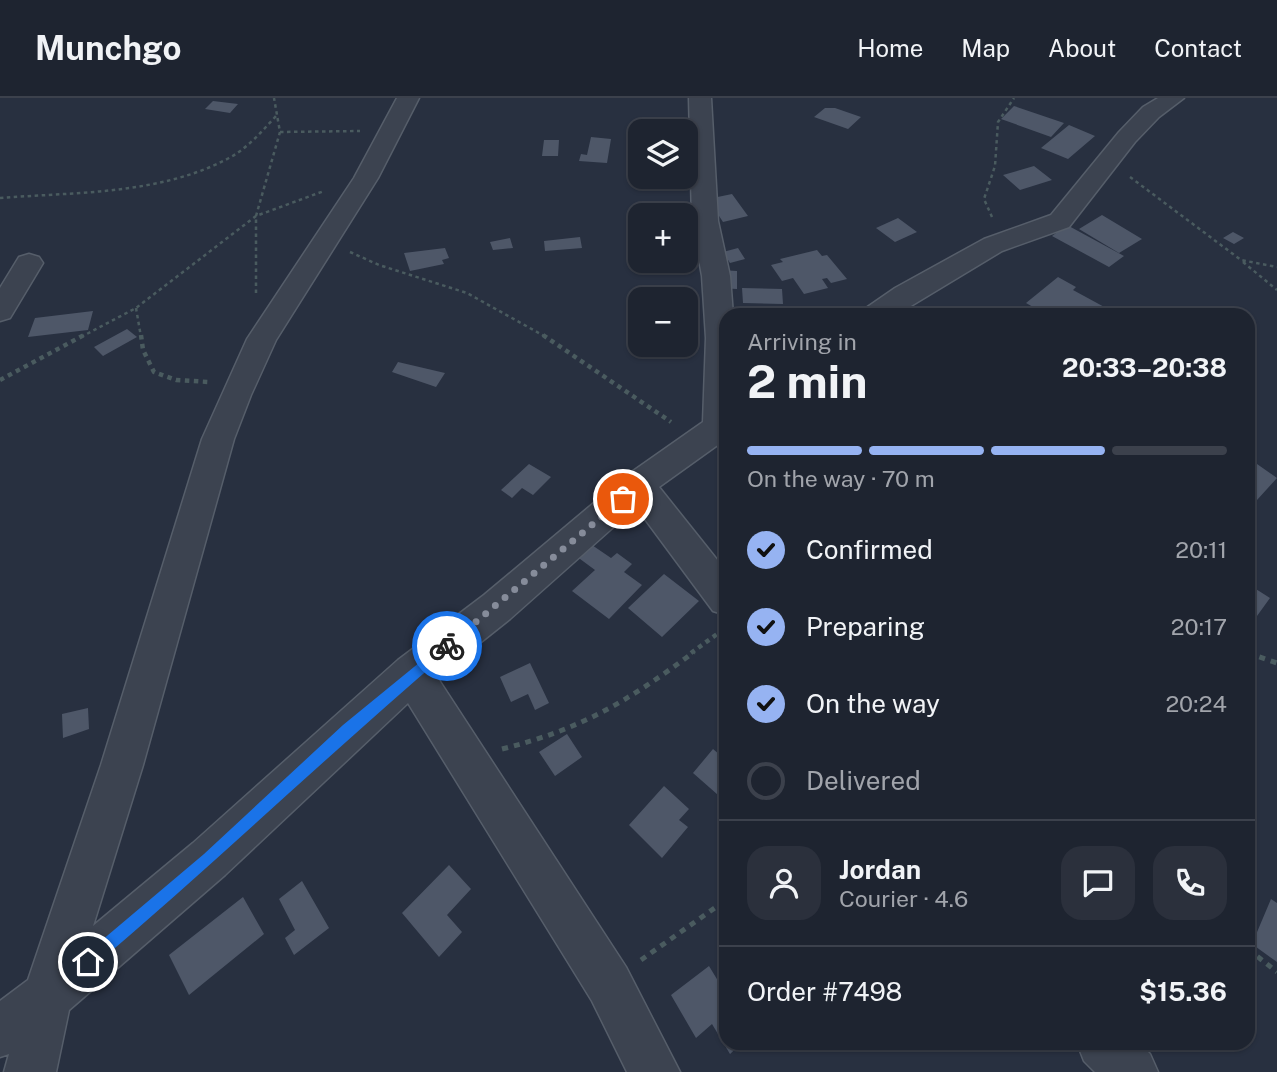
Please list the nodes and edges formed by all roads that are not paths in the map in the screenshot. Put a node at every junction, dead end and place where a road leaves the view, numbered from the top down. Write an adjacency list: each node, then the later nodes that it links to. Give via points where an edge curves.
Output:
1 (700, 98): 7 (street, via 705,221)
2 (1173, 98): 5 (street, via 1152,112 1060,221 993,245)
3 (400, 112): 13 (street, via 366,178 262,340 235,395)
4 (29, 263): 6 (street)
5 (886, 308)
6 (0, 311)
7 (719, 322)
8 (719, 357): 9 (street)
9 (715, 431): 10 (street)
10 (638, 485): 11 (street); 12 (street, via 508,598)
11 (719, 590)
12 (412, 673): 13 (street, via 209,859); 17 (street, via 609,984)
13 (47, 996): 14 (street); 16 (street)
14 (0, 1032)
15 (1109, 1050): 18 (street)
16 (30, 1072)
17 (654, 1072)
18 (1132, 1072)

